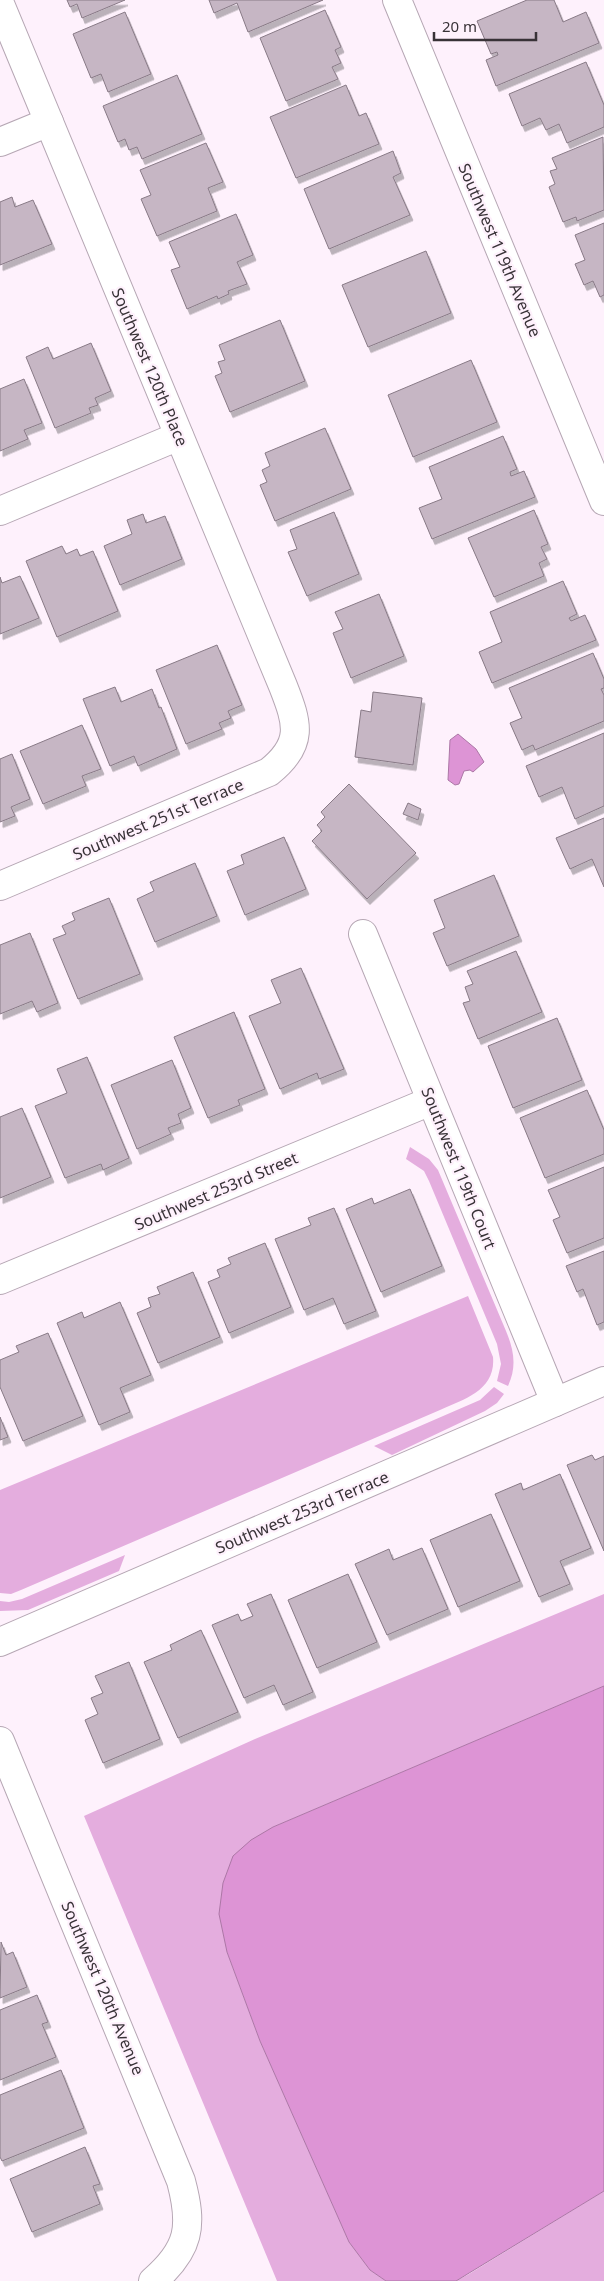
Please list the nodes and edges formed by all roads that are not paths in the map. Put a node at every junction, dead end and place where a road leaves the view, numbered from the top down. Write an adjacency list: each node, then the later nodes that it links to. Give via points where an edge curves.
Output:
1 (397, 0): 6 (street, Southwest 119th Avenue)
2 (0, 4): 3 (street, Southwest 120th Place)
3 (49, 122): 4 (street); 5 (street, Southwest 120th Place)
4 (0, 142)
5 (179, 436): 7 (street); 8 (street, Southwest 120th Place, via 291,704)
6 (604, 501)
7 (0, 511)
8 (296, 732): 9 (street, Southwest 251st Terrace, via 290,751 269,772)
9 (0, 886)
10 (363, 934): 11 (street, Southwest 119th Court)
11 (431, 1101): 12 (street, Southwest 253rd Street); 14 (street, Southwest 119th Court)
12 (0, 1280)
13 (604, 1381): 14 (street, Southwest 253rd Terrace)
14 (555, 1402): 15 (street, Southwest 253rd Terrace)
15 (0, 1642)
16 (0, 1741): 17 (street, Southwest 120th Avenue, via 181,2181 187,2203 185,2240 178,2257)
17 (153, 2281)

